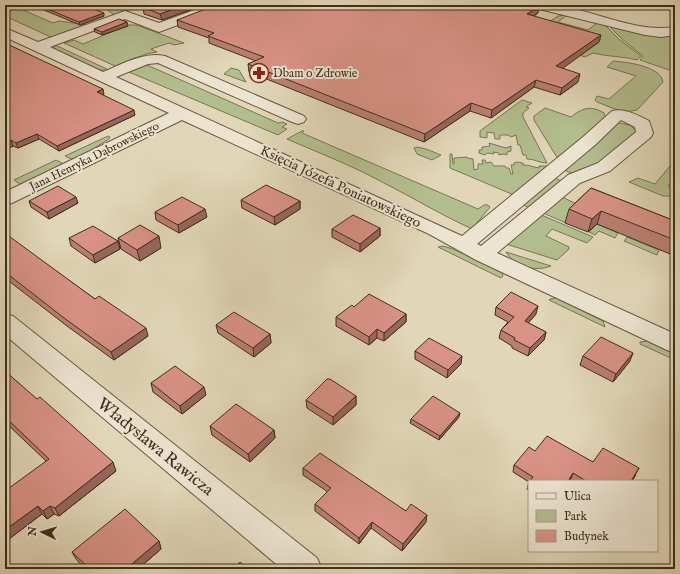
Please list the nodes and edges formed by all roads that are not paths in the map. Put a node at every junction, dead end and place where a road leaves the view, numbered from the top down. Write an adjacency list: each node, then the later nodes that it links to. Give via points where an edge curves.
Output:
1 (219, 5): 4 (street, via 159,28)
2 (539, 5): 5 (street, via 645,31)
3 (145, 7): 4 (street)
4 (125, 15): 7 (street)
5 (675, 31)
6 (5, 32): 7 (street, Księcia Józefa Poniatowskiego)
7 (38, 47): 8 (street, Księcia Józefa Poniatowskiego)
8 (103, 77): 9 (street, Księcia Józefa Poniatowskiego); 10 (street, via 146,60 160,59)
9 (184, 113): 11 (street, Jana Henryka Dąbrowskiego); 12 (street, Księcia Józefa Poniatowskiego, via 436,230)
10 (298, 119)
11 (8, 193)
12 (463, 245): 13 (street, Księcia Józefa Poniatowskiego); 13 (street, via 618,114 643,124 645,133 604,167 574,179)
13 (484, 255): 15 (street, Księcia Józefa Poniatowskiego)
14 (5, 322): 16 (street, Władysława Rawicza)
15 (675, 344)
16 (306, 569)

